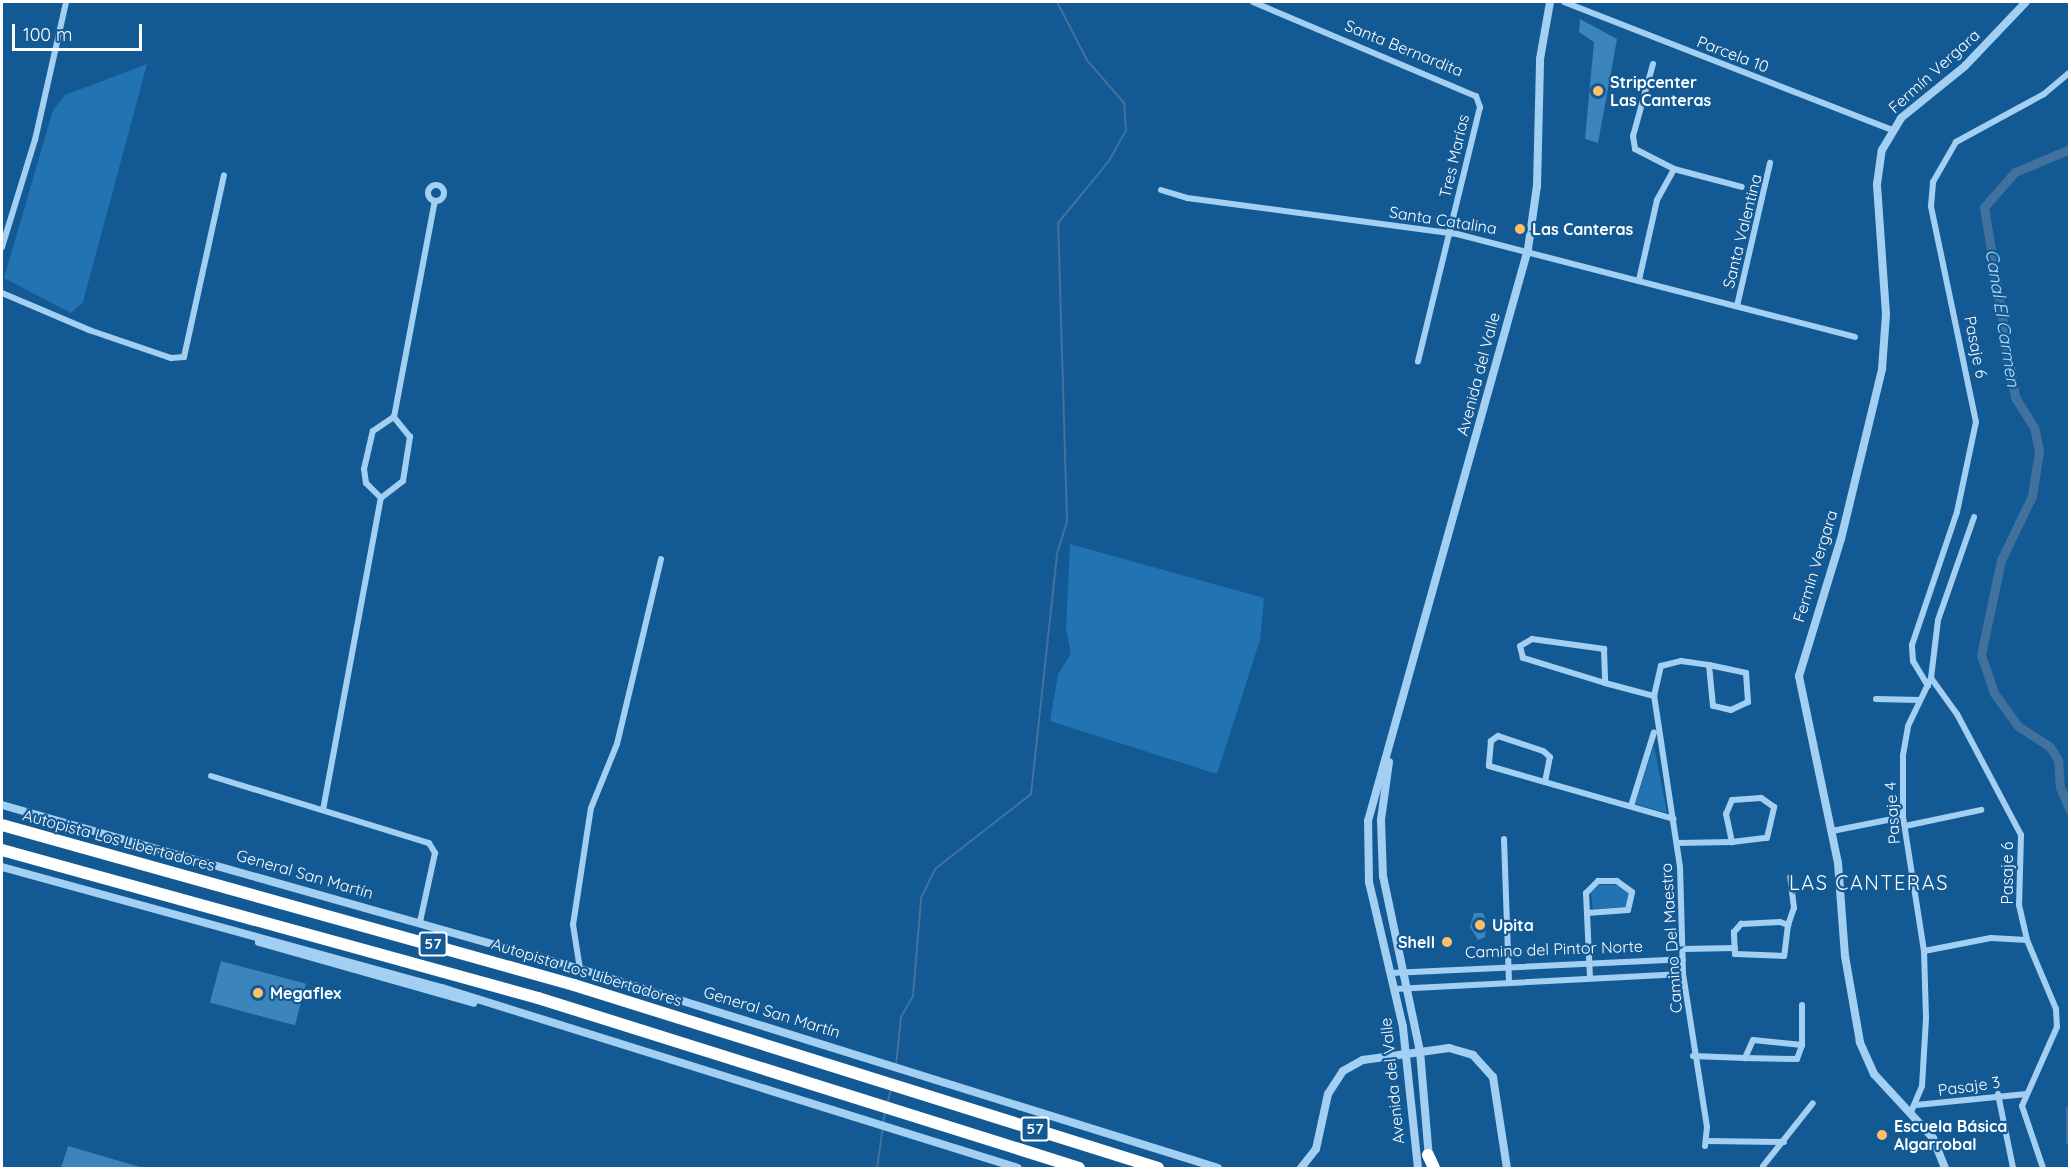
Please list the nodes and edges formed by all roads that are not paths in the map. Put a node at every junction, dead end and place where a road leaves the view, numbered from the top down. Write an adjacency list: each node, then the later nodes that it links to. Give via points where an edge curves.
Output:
1 (66, 2): 17 (street, via 35,140)
2 (1253, 2): 8 (street, Santa Bernardita)
3 (1550, 2): 18 (street, Avenida del Valle, via 1539,68 1537,186)
4 (1564, 2): 9 (street, Parcela 10)
5 (2026, 2): 9 (street, Fermín Vergara, via 1988,45)
6 (1653, 64): 11 (street, via 1633,143)
7 (2070, 72): 31 (street, Pasaje 6, via 2044,94 1956,142 1933,182 1931,206 1976,422 1958,512 1912,645 1913,661)
8 (1476, 96): 16 (street, Tres Marías, via 1480,107)
9 (1892, 130): 47 (street, Fermín Vergara, via 1877,184 1886,314 1882,369 1841,539 1798,676)
10 (1770, 163): 21 (street, Santa Valentina)
11 (1674, 169): 13 (street); 19 (street, via 1656,206)
12 (224, 175): 20 (street, via 184,357 171,358 89,330)
13 (1742, 187)
14 (1161, 190): 16 (street, Santa Catalina, via 1187,198)
15 (435, 201): 24 (street)
16 (1450, 233): 18 (street, Santa Catalina); 23 (street, Tres Marías)
17 (2, 247)
18 (1528, 249): 19 (street, Santa Catalina); 36 (street, Avenida del Valle)
19 (1640, 280): 21 (street, Santa Catalina)
20 (2, 293)
21 (1737, 306): 22 (street, Santa Catalina)
22 (1854, 337)
23 (1418, 362)
24 (394, 417): 25 (street, via 409,434 408,450 400,487); 25 (street, via 373,431 364,469 366,483)
25 (381, 498): 41 (street)
26 (1974, 517): 29 (street, via 1938,620)
27 (660, 559): 64 (street, via 617,744 591,808 573,925)
28 (1709, 665): 28 (street, Camino Del Maestro, via 1713,706 1731,710 1748,702 1746,673); 32 (street, Camino Del Maestro, via 1681,661 1661,666)
29 (1931, 678): 31 (street, Pasaje 4); 57 (street, Pasaje 6, via 2021,835 2019,905)
30 (1605, 683): 30 (street, via 1608,654 1598,647 1532,639 1520,646 1527,660); 32 (street)
31 (1928, 686): 34 (street, Pasaje 4)
32 (1653, 696): 35 (street, Camino Del Maestro)
33 (1876, 699): 34 (street)
34 (1920, 700): 43 (street, Pasaje 4, via 1903,755)
35 (1655, 729): 40 (street, Camino Del Maestro); 44 (street, Camino Del Maestro)
36 (1391, 746): 65 (street, Avenida del Valle, via 1371,806 1366,852); 66 (street, Avenida del Valle, via 1382,861)
37 (211, 776): 41 (street)
38 (1545, 782): 38 (street, via 1489,766 1491,741 1498,736 1543,751 1550,757); 40 (street)
39 (2, 805): 55 (street, General San Martín)
40 (1631, 806): 44 (street)
41 (323, 810): 55 (street, via 432,846)
42 (1980, 810): 46 (street)
43 (1903, 817): 46 (street, Pasaje 4); 47 (street)
44 (1674, 819): 50 (street, Camino Del Maestro)
45 (2, 825): 87 (highway, Autopista Los Libertadores / 57, via 523,970)
46 (1905, 826): 60 (street, Pasaje 4)
47 (1832, 831): 81 (street, Fermín Vergara, via 1860,1042 1874,1074)
48 (1504, 839): 63 (street)
49 (1732, 842): 49 (street, via 1767,838 1774,807 1761,798 1732,800 1726,805); 50 (street)
50 (1677, 843): 58 (street, Camino Del Maestro)
51 (2, 850): 86 (highway, 57, via 498,987)
52 (2, 867): 85 (street, via 499,1006)
53 (1790, 877): 56 (street, via 1794,908)
54 (1587, 913): 54 (street, via 1628,910 1632,892 1617,881 1598,881 1586,893); 62 (street)
55 (420, 922): 64 (street, General San Martín)
56 (1788, 925): 59 (street, via 1741,924 1734,932); 59 (street, via 1784,956 1743,958)
57 (2027, 940): 60 (street, via 1991,938); 79 (street, Pasaje 6, via 2056,1009 2057,1027)
58 (1683, 948): 59 (street); 61 (street, Camino Del Maestro)
59 (1735, 948)
60 (1924, 951): 81 (street, Pasaje 4, via 1924,1072)
61 (1683, 958): 62 (street, Camino del Pintor Norte); 67 (street, Camino Del Maestro)
62 (1589, 962): 63 (street, Camino del Pintor Norte); 68 (street)
63 (1508, 965): 66 (street, Camino del Pintor Norte); 69 (street)
64 (580, 969): 88 (street, General San Martín)
65 (1391, 973): 66 (street, Camino del Pintor Norte); 71 (street, Avenida del Valle)
66 (1405, 973): 70 (street, Avenida del Valle)
67 (1683, 974): 68 (street, Camino del Pintor Norte); 76 (street, Camino Del Maestro)
68 (1590, 977): 69 (street, Camino del Pintor Norte)
69 (1509, 981): 70 (street, Camino del Pintor Norte)
70 (1408, 987): 71 (street, Camino del Pintor Norte); 74 (street, Avenida del Valle)
71 (1395, 990): 75 (street, Avenida del Valle)
72 (1802, 1005): 73 (street)
73 (1802, 1045): 77 (street, via 1797,1059); 77 (street, via 1753,1040)
74 (1420, 1051): 75 (street); 83 (street, Avenida del Valle); 93 (street, via 1458,1049 1486,1066 1497,1091)
75 (1405, 1053): 89 (street, via 1357,1062 1338,1076 1328,1094 1316,1149); 90 (street, Avenida del Valle)
76 (1693, 1056): 77 (street); 82 (street, Camino Del Maestro, via 1706,1143)
77 (1745, 1058)
78 (1998, 1094): 79 (street, Pasaje 3); 81 (street, Pasaje 3); 95 (street)
79 (2026, 1094): 96 (street, Pasaje 6, via 2024,1121)
80 (1813, 1103): 82 (street)
81 (1913, 1109): 94 (street, Fermín Vergara, via 1937,1144)
82 (1784, 1142): 84 (street)
83 (1428, 1155): 91 (street, Avenida del Valle); 92 (highway)
84 (1763, 1166)
85 (1018, 1168)
86 (1079, 1168)
87 (1158, 1168)
88 (1218, 1168)
89 (1301, 1168)
90 (1418, 1168)
91 (1429, 1168)
92 (1434, 1168)
93 (1507, 1168)
94 (1945, 1168)
95 (2013, 1168)
96 (2043, 1168)

